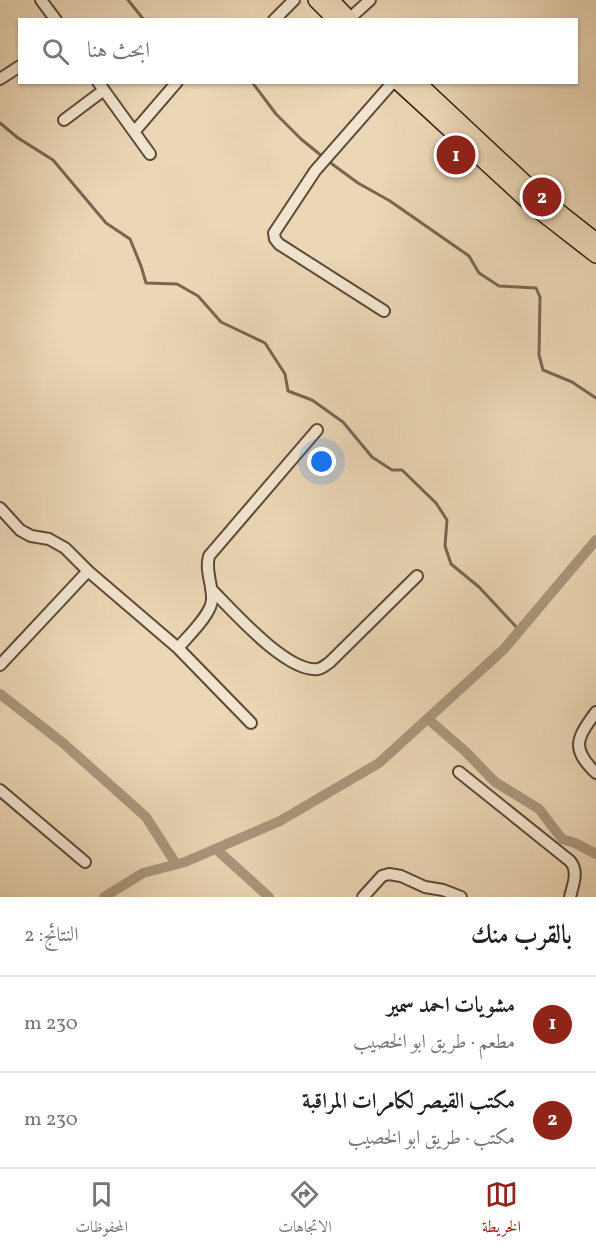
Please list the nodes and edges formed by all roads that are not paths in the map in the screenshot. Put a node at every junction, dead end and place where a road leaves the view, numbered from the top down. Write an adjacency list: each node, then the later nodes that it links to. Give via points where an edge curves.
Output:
1 (41, 0): 6 (street)
2 (294, 0): 7 (street)
3 (316, 0): 8 (main road)
4 (331, 0): 9 (main road)
5 (370, 0): 10 (street)
6 (54, 18)
7 (276, 18)
8 (334, 18)
9 (348, 18)
10 (350, 18)
11 (18, 67): 12 (street)
12 (0, 79)
13 (175, 84): 19 (street)
14 (391, 84): 23 (street, via 315,171 275,231 275,239)
15 (400, 84): 22 (main road, via 533,206)
16 (419, 84): 21 (main road, via 540,197)
17 (101, 86): 18 (street); 19 (street)
18 (64, 120)
19 (134, 132): 20 (street)
20 (150, 154)
21 (596, 241)
22 (596, 255)
23 (384, 310)
24 (317, 430): 28 (street, via 209,555)
25 (1, 511): 26 (street, via 20,530 65,548)
26 (88, 571): 29 (street); 30 (street)
27 (417, 576): 28 (street, via 330,662 317,669 281,656)
28 (211, 589): 29 (street, via 211,608)
29 (178, 648): 32 (street)
30 (0, 665)
31 (596, 712): 34 (street, via 578,742 581,757)
32 (251, 723)
33 (459, 772): 39 (street, via 570,861 575,873)
34 (596, 773)
35 (0, 790): 36 (street)
36 (85, 862)
37 (363, 897): 38 (street, via 382,876 389,874)
38 (461, 897)
39 (570, 897)

